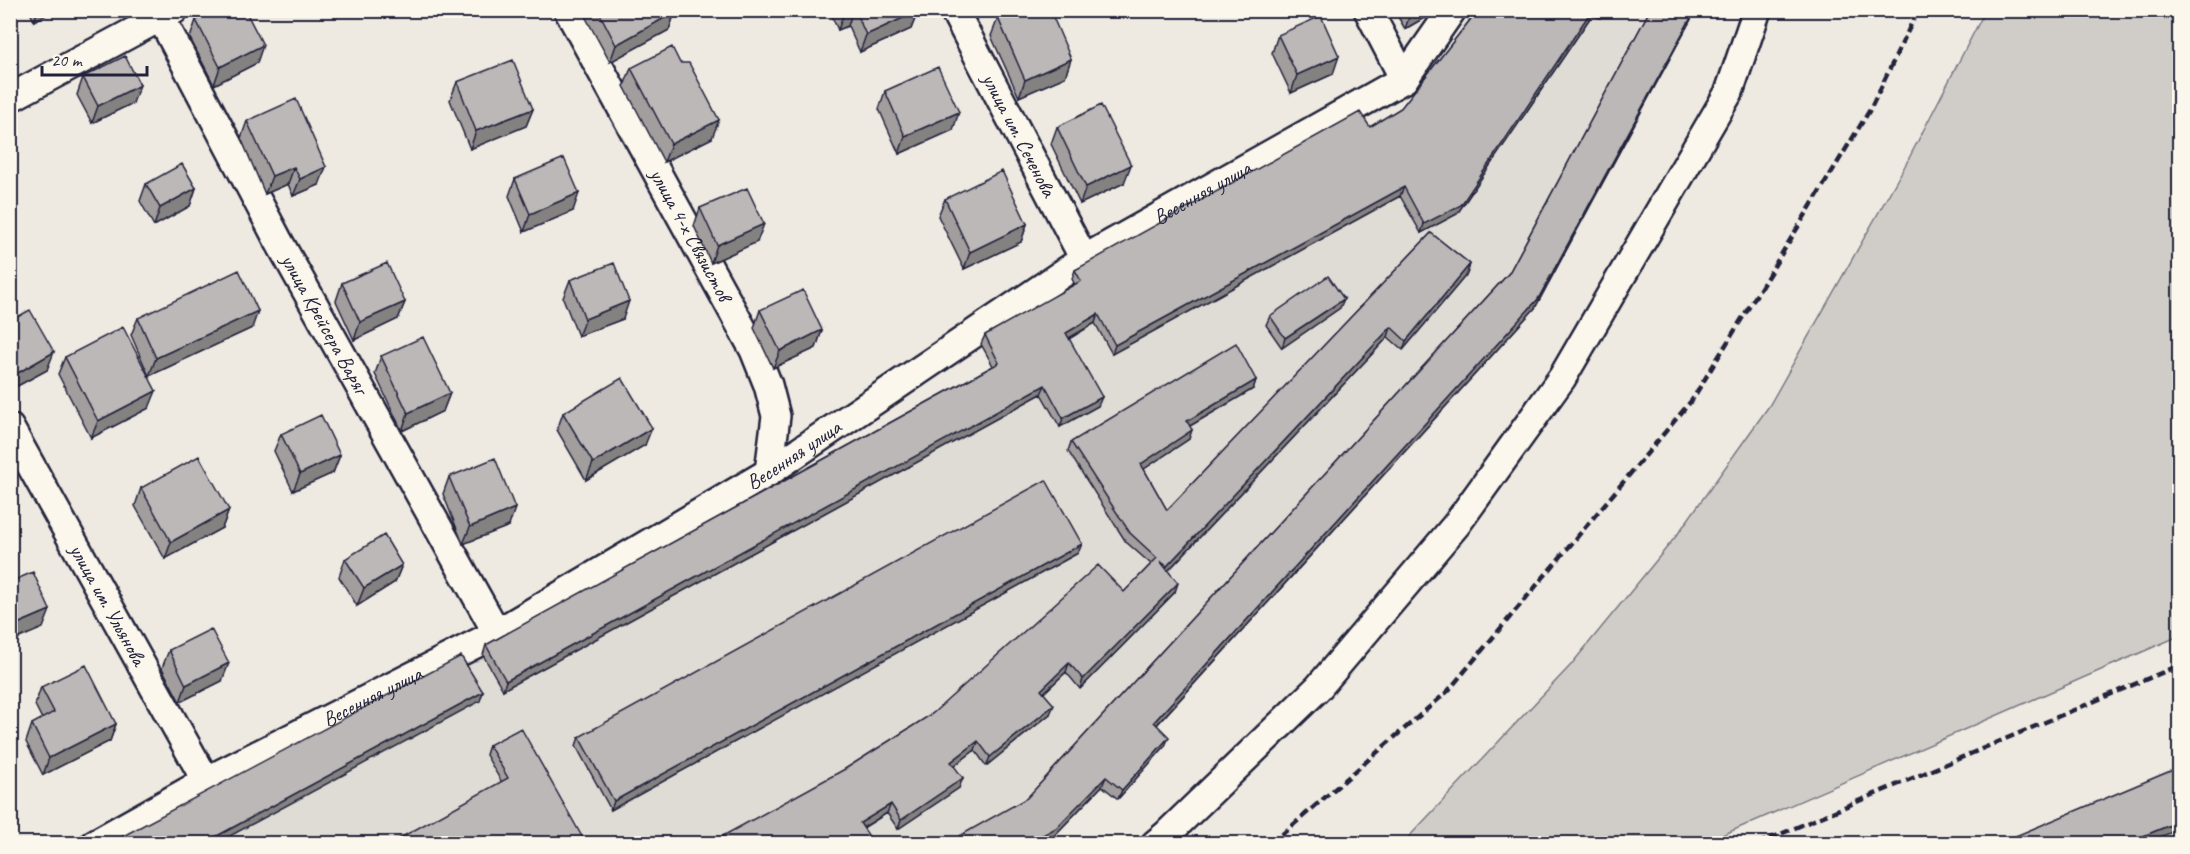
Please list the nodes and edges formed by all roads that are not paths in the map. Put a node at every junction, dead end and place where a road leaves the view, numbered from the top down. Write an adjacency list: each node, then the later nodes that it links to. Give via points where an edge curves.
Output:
1 (568, 10): 11 (street, улица 4-х Связистов, via 754,350 776,416)
2 (954, 10): 9 (street, улица им. Сеченова)
3 (1368, 10): 7 (street)
4 (1452, 10): 7 (street, Весенняя улица)
5 (1757, 10): 15 (street, via 1729,92 1562,378 1522,434 1456,525 1318,688)
6 (164, 13): 8 (street); 12 (street, улица Крейсера Варяг, via 278,240)
7 (1404, 80): 9 (street, Весенняя улица)
8 (10, 98)
9 (1084, 259): 11 (street, Весенняя улица)
10 (10, 428): 13 (street, улица им. Ульянова)
11 (769, 472): 12 (street, Весенняя улица)
12 (497, 633): 13 (street, Весенняя улица)
13 (206, 781): 14 (street, Весенняя улица)
14 (94, 843)
15 (1155, 843)

